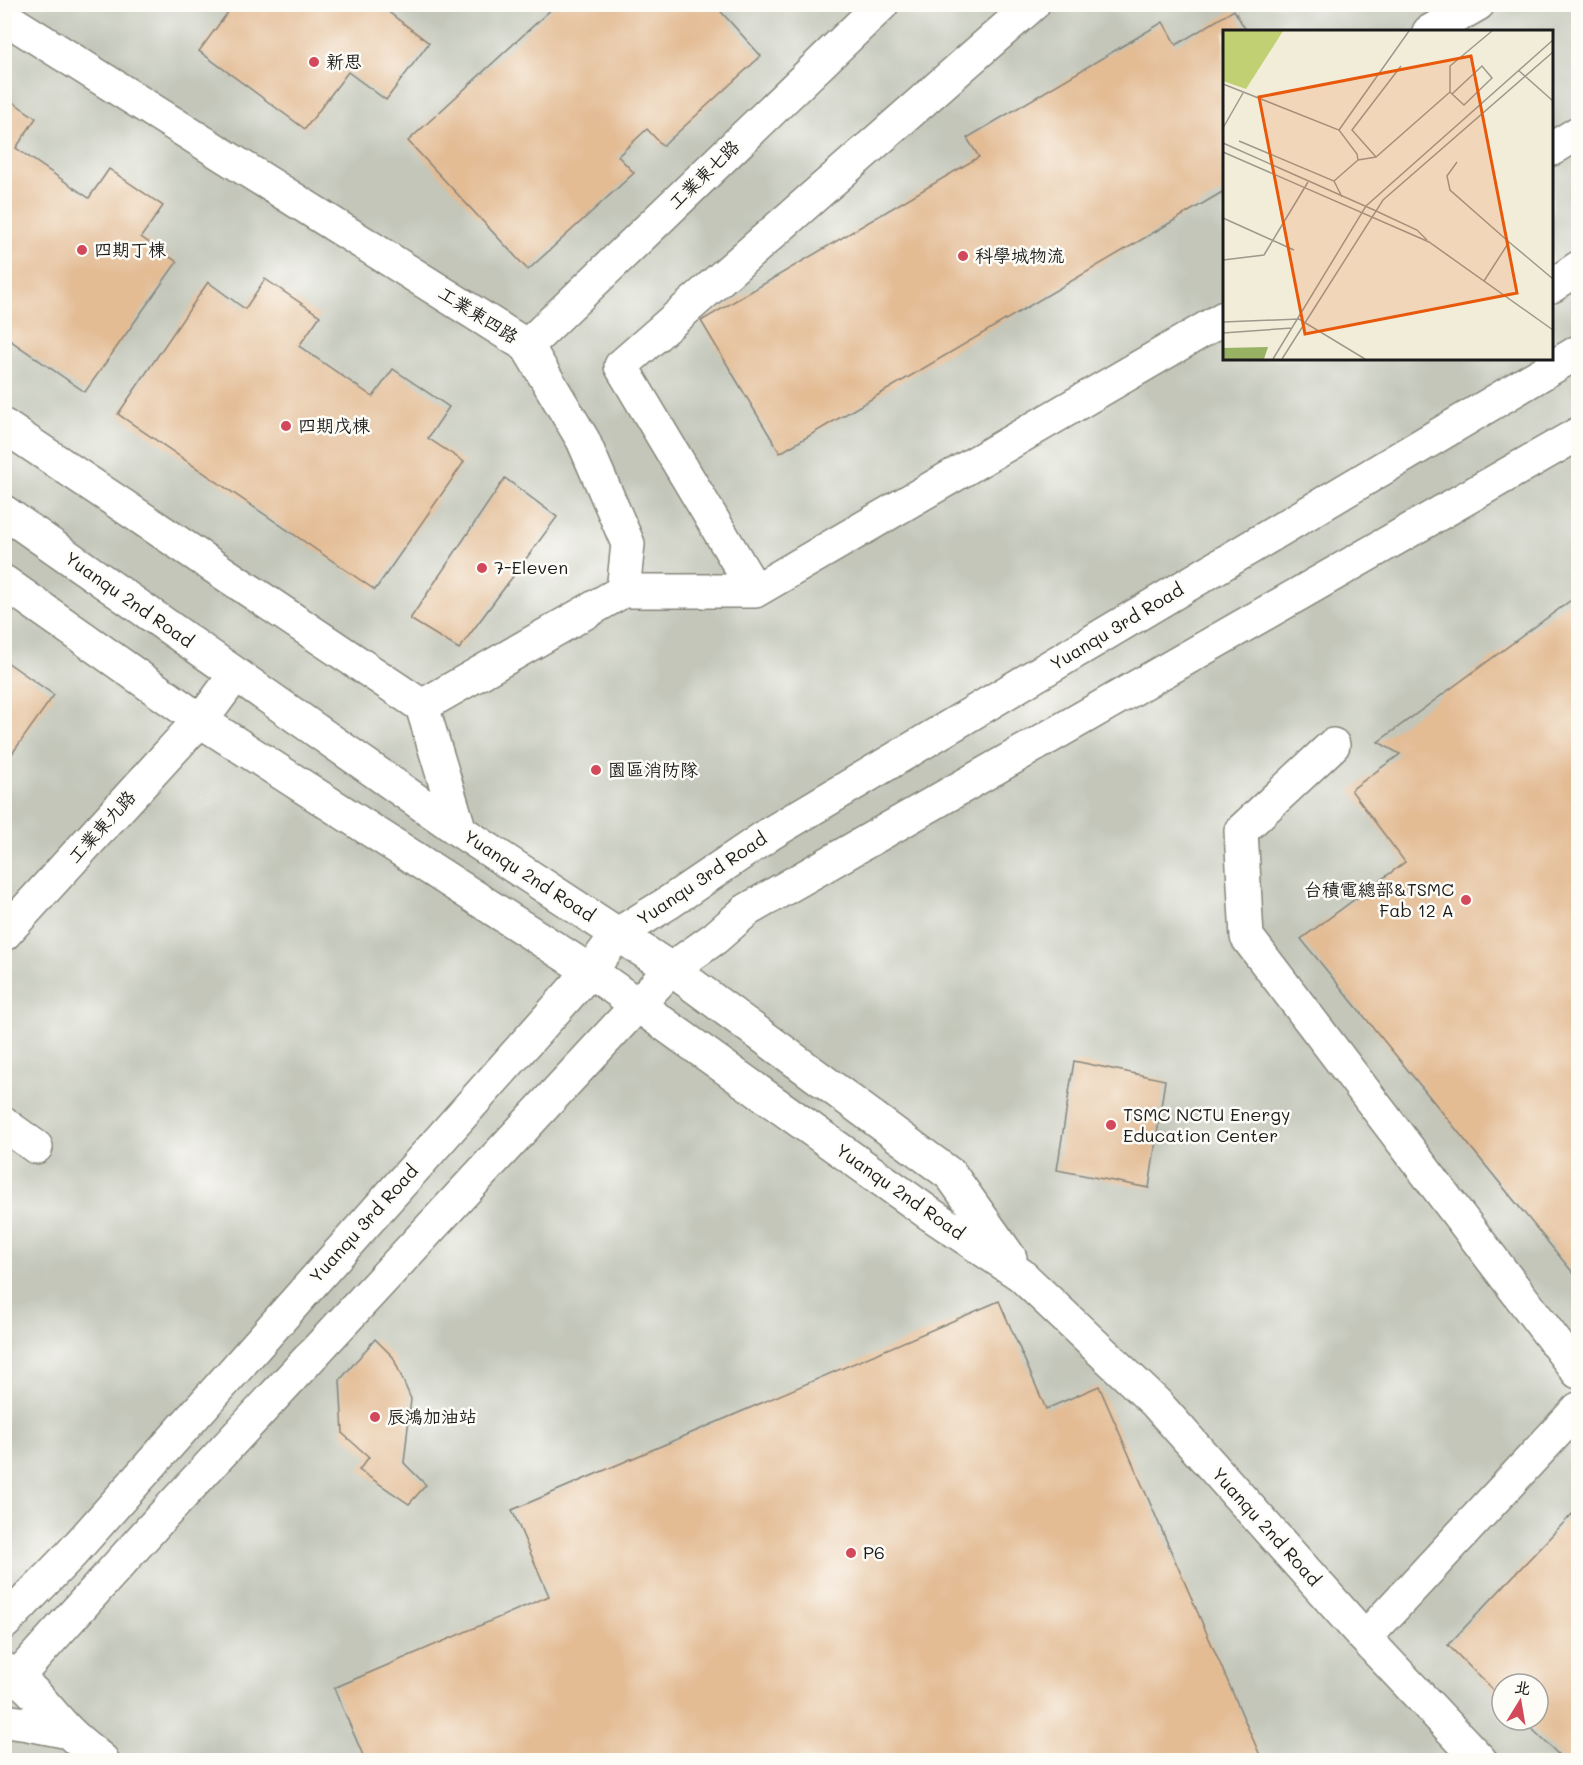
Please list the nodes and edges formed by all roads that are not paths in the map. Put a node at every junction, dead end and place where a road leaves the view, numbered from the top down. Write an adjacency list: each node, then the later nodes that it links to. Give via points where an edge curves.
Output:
1 (882, 4): 11 (street, 工業東七路)
2 (1033, 4): 18 (street, via 621,366)
3 (1478, 4): 5 (street)
4 (4, 17): 11 (street, 工業東四路)
5 (1432, 30)
6 (1578, 133): 7 (street)
7 (1553, 148)
8 (1578, 268): 9 (street)
9 (1553, 285)
10 (1223, 319): 18 (street)
11 (526, 346): 17 (street, 工業東四路, via 583,440 628,544)
12 (1578, 352): 25 (street, Yuanqu 3rd Road, via 771,833)
13 (4, 426): 20 (street)
14 (1578, 434): 26 (street, via 747,910)
15 (4, 512): 19 (street, Yuanqu 2nd Road)
16 (4, 582): 21 (street, Yuanqu 2nd Road)
17 (623, 591): 18 (street); 20 (street)
18 (755, 591)
19 (235, 675): 21 (street, 工業東九路); 23 (street, Yuanqu 2nd Road)
20 (422, 706): 23 (street)
21 (201, 721): 24 (street, 工業東九路); 27 (street, Yuanqu 2nd Road)
22 (1333, 745): 32 (street, via 1241,831 1247,937)
23 (460, 831): 25 (street, Yuanqu 2nd Road)
24 (4, 934)
25 (618, 934): 26 (street, Yuanqu 2nd Road); 27 (street, Yuanqu 3rd Road)
26 (671, 969): 28 (street); 31 (street, Yuanqu 2nd Road, via 951,1175)
27 (590, 971): 28 (street, Yuanqu 2nd Road); 34 (street, Yuanqu 3rd Road, via 71,1554)
28 (636, 1004): 31 (street, Yuanqu 2nd Road); 36 (street)
29 (4, 1124): 30 (street)
30 (36, 1147)
31 (1021, 1275): 35 (street, Yuanqu 2nd Road, via 1156,1403)
32 (1578, 1372)
33 (1578, 1410): 35 (street)
34 (4, 1623)
35 (1365, 1638): 40 (street, Yuanqu 2nd Road)
36 (8, 1679): 38 (street, via 42,1700)
37 (4, 1721): 38 (street)
38 (69, 1732): 39 (street)
39 (102, 1761)
40 (1480, 1761)

